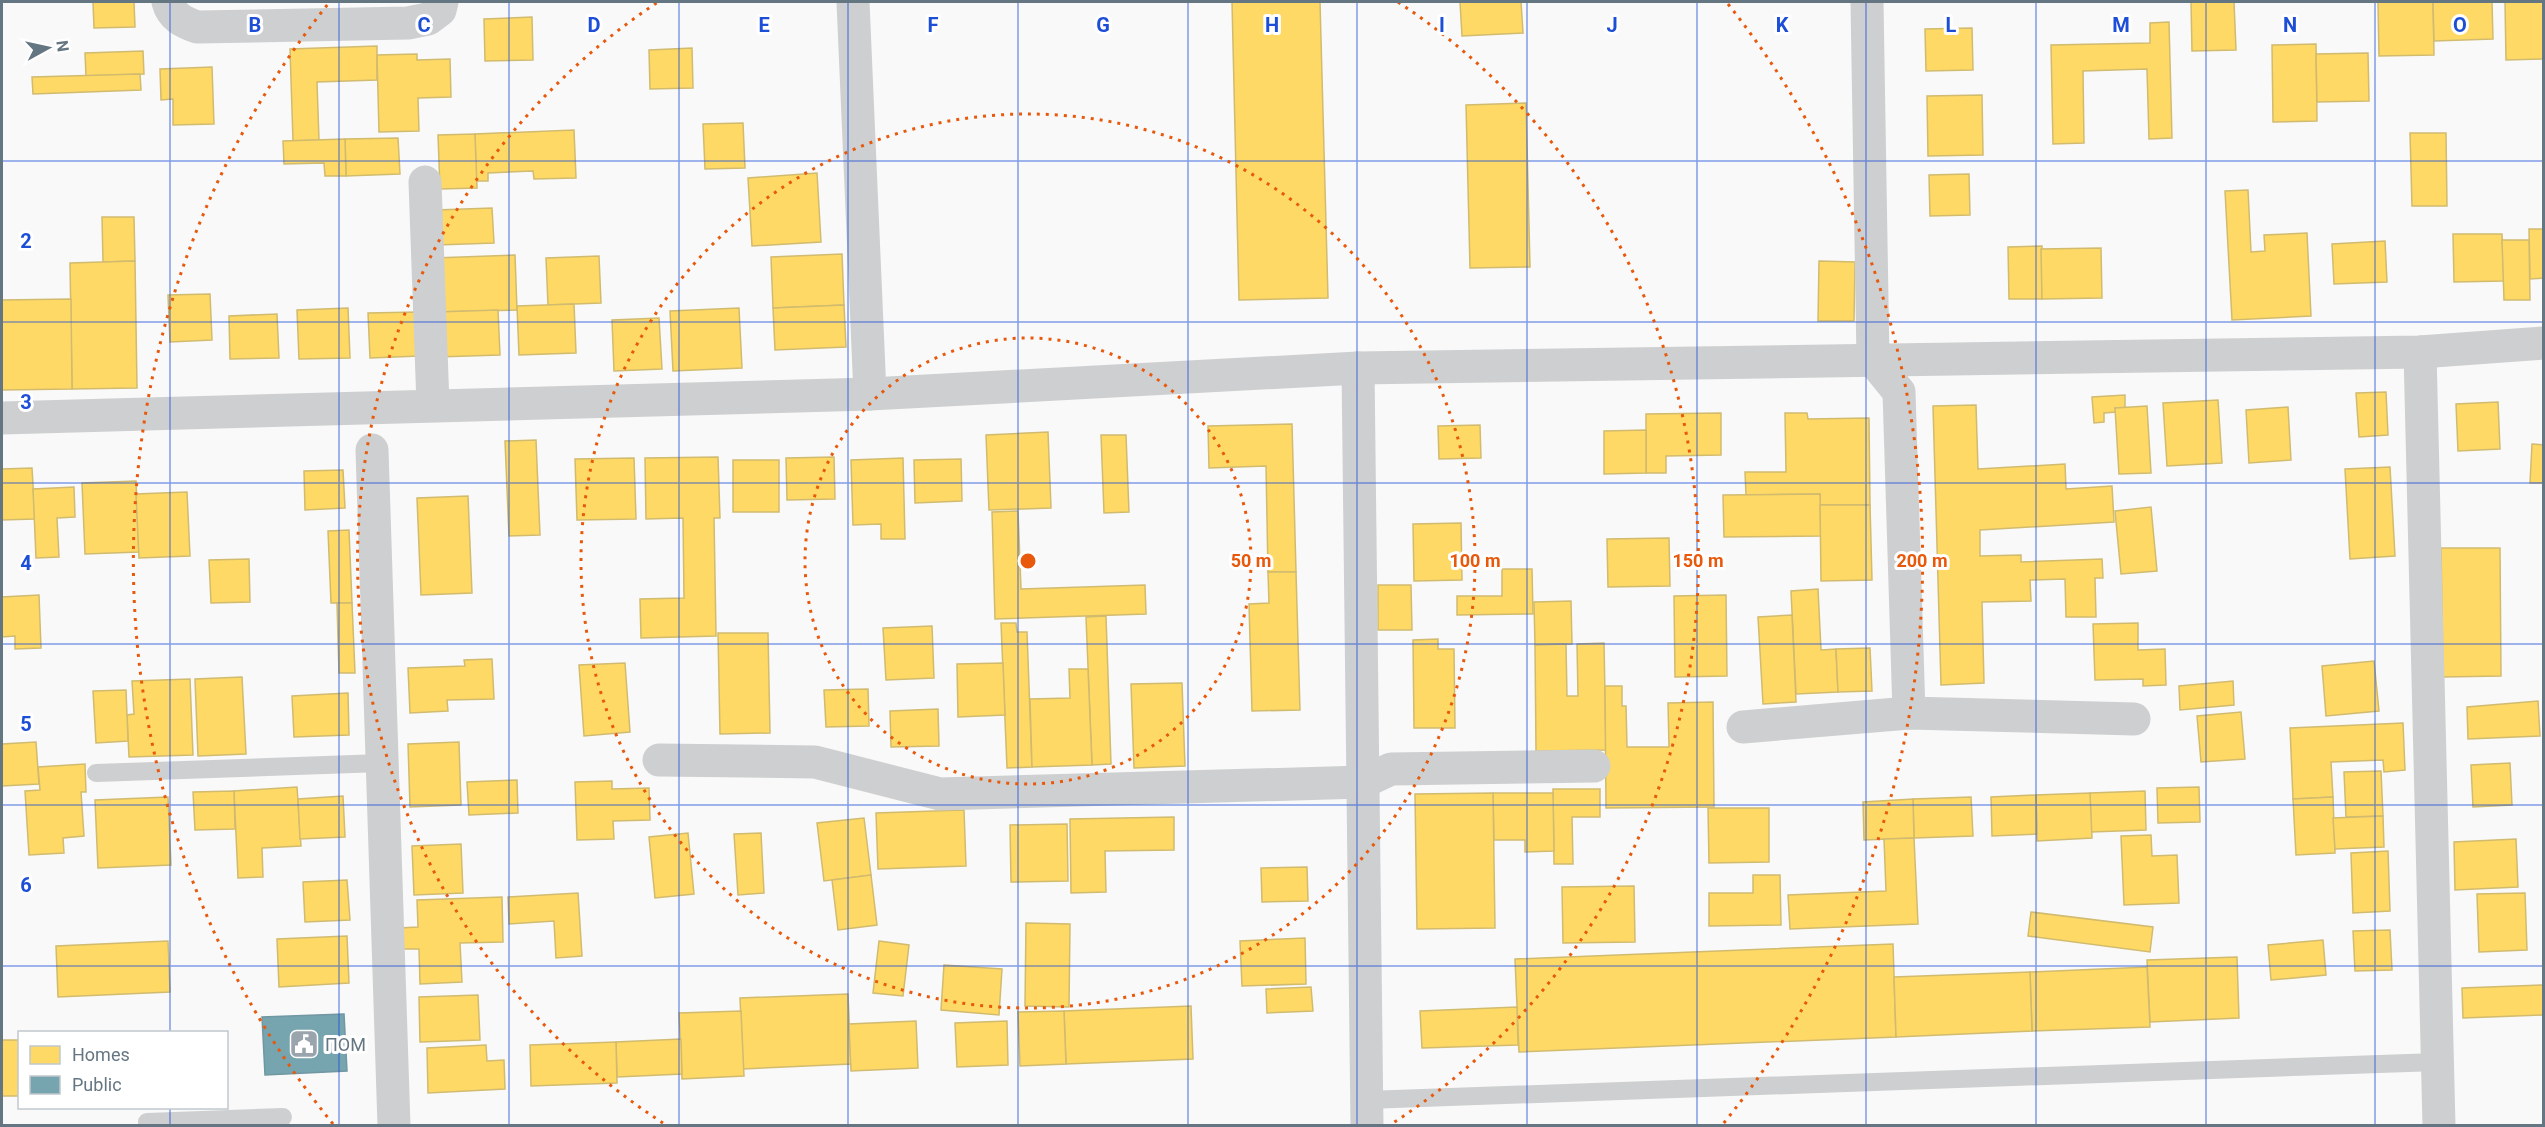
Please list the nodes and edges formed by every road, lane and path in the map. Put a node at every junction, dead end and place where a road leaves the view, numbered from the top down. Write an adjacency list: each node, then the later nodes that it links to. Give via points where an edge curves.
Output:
1 (168, 2): 2 (street, via 181,21 197,27 408,23 428,19 440,10)
2 (442, 2)
3 (853, 2): 10 (street)
4 (1867, 2): 8 (street)
5 (425, 182): 11 (street)
6 (2544, 343): 7 (street)
7 (2420, 352): 8 (street); 22 (street)
8 (1873, 360): 9 (street); 14 (street, via 1899,392)
9 (1358, 368): 10 (street); 21 (street)
10 (870, 394): 11 (street)
11 (433, 405): 12 (street)
12 (2, 418)
13 (372, 450): 18 (street)
14 (1909, 713): 15 (street); 16 (street)
15 (2133, 718)
16 (1743, 727)
17 (659, 760): 21 (street, via 815,762 940,794)
18 (382, 763): 20 (lane); 26 (street)
19 (1594, 766): 21 (street, via 1391,769)
20 (96, 773)
21 (1363, 782): 23 (street)
22 (2437, 1062): 23 (lane); 27 (street)
23 (1367, 1113)
24 (284, 1117): 25 (lane)
25 (147, 1118)
26 (394, 1125)
27 (2439, 1125)

